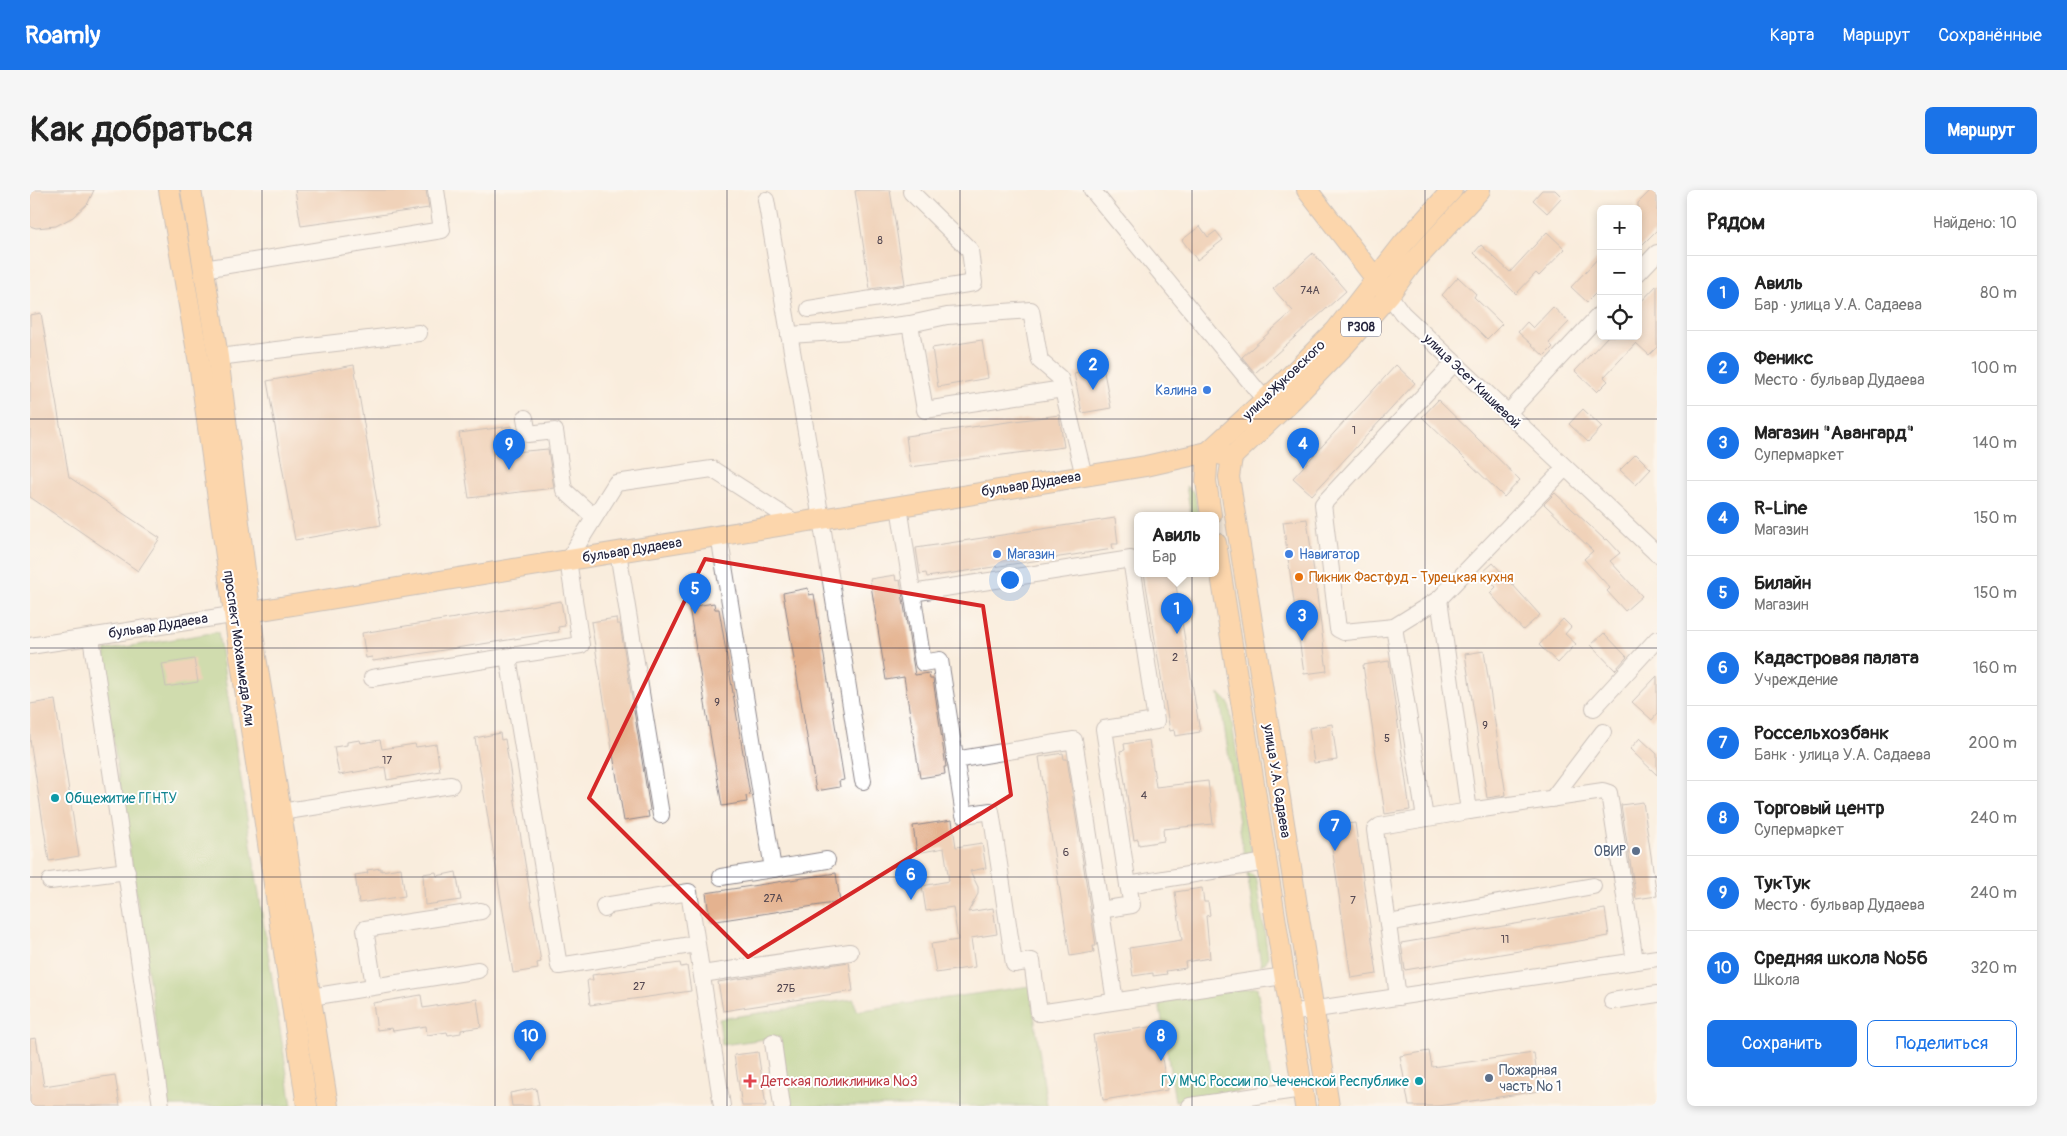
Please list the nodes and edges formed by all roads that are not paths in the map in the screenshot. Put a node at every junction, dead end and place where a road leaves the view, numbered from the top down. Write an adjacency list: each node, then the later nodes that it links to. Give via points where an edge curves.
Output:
1 (169, 190): 42 (main road, проспект Мохаммеда Али)
2 (191, 190): 11 (main road, проспект Мохаммеда Али)
3 (436, 190): 11 (street, via 442,230)
4 (1092, 190): 23 (street)
5 (1307, 190): 13 (main road, улица Эсет Кишиевой)
6 (1452, 190): 13 (main road, улица Жуковского / P308)
7 (1480, 190): 14 (main road, P308, via 1411,265)
8 (911, 192): 15 (street, via 970,250 974,284)
9 (766, 200): 19 (street)
10 (1657, 253): 12 (street)
11 (204, 269): 20 (main road, проспект Мохаммеда Али)
12 (1642, 269)
13 (1376, 278): 14 (main road, улица Эсет Кишиевой); 23 (main road, улица Жуковского / P308, via 1336,330)
14 (1389, 295): 21 (street, улица Эсет Кишиевой, via 1402,313); 27 (main road, P308, via 1291,401)
15 (809, 309)
16 (1597, 317): 24 (street)
17 (910, 324): 19 (street); 22 (street, via 947,316 1031,310 1040,361 1060,378); 22 (street, via 925,410)
18 (419, 333): 20 (street)
19 (789, 334): 33 (street)
20 (218, 357): 42 (main road, проспект Мохаммеда Али)
21 (1454, 363): 24 (street, улица Эсет Кишиевой); 43 (street, via 1323,505 1338,630)
22 (1063, 389): 29 (street)
23 (1265, 400): 26 (main road, улица Жуковского / P308)
24 (1507, 414): 28 (street, улица Эсет Кишиевой)
25 (525, 418): 32 (street, via 528,434 556,430 564,490)
26 (1208, 452): 27 (main road, бульвар Дудаева); 29 (main road, бульвар Дудаева); 31 (main road, via 1206,481)
27 (1232, 457): 84 (main road, улица У.А. Садаева, via 1229,477)
28 (1565, 468): 37 (street, улица Эсет Кишиевой); 41 (street)
29 (1084, 476): 30 (main road, бульвар Дудаева)
30 (899, 506): 33 (main road, бульвар Дудаева); 40 (street)
31 (1211, 512)
32 (594, 517): 34 (street, via 616,483 712,469); 38 (street)
33 (821, 519): 34 (main road, бульвар Дудаева); 52 (street)
34 (796, 523): 35 (main road, бульвар Дудаева)
35 (719, 535): 36 (main road, бульвар Дудаева); 61 (street)
36 (618, 552): 38 (main road, бульвар Дудаева); 57 (street)
37 (1657, 554)
38 (568, 560): 42 (main road, бульвар Дудаева); 47 (street, via 581,645)
39 (1219, 562): 60 (main road, улица У.А. Садаева)
40 (912, 593): 51 (street, via 923,662 940,660); 65 (street, via 1130,558 1156,721 1104,730)
41 (1439, 600): 43 (street); 55 (street)
42 (242, 613): 44 (street, бульвар Дудаева); 56 (main road, проспект Мохаммеда Али); 89 (main road, проспект Мохаммеда Али)
43 (1394, 627): 58 (street)
44 (91, 637): 46 (street, бульвар Дудаева); 62 (street)
45 (1657, 639): 49 (street)
46 (30, 646)
47 (508, 657): 48 (street); 71 (street, via 559,966)
48 (372, 678)
49 (1594, 708)
50 (1603, 732): 54 (street)
51 (956, 760): 68 (street, via 1074,740); 82 (street, via 964,815 991,812 1014,964 1032,961 1039,1013)
52 (863, 781)
53 (451, 785): 56 (street)
54 (1552, 799): 55 (street); 74 (street, via 1603,791 1609,793)
55 (1469, 811): 58 (street)
56 (281, 812): 80 (main road, проспект Мохаммеда Али)
57 (661, 815)
58 (1425, 818): 70 (street, via 1380,826 1375,830)
59 (827, 860): 61 (street)
60 (1266, 862): 65 (street); 77 (main road, улица У.А. Садаева)
61 (773, 869): 63 (street)
62 (127, 871): 64 (street); 88 (street)
63 (720, 877)
64 (50, 880)
65 (1128, 885): 68 (street, via 1132,905)
66 (1593, 886): 70 (street)
67 (605, 909): 71 (street, via 604,906 689,892)
68 (1100, 910): 82 (street)
69 (481, 911): 78 (street, via 365,929)
70 (1388, 923): 81 (street)
71 (697, 944): 76 (street)
72 (850, 952): 76 (street)
73 (1657, 958): 74 (street)
74 (1635, 962): 81 (street)
75 (478, 970): 78 (street)
76 (702, 974): 91 (street)
77 (1284, 976): 82 (street); 85 (main road, улица У.А. Садаева)
78 (374, 986): 80 (street)
79 (1657, 994): 83 (street)
80 (311, 996): 90 (main road, проспект Мохаммеда Али)
81 (1398, 997): 84 (street)
82 (1115, 1001)
83 (1612, 1001)
84 (1314, 1010): 85 (street); 94 (main road, улица У.А. Садаева)
85 (1290, 1013): 87 (main road, улица У.А. Садаева)
86 (773, 1042): 92 (street)
87 (1303, 1097): 93 (street)
88 (161, 1106)
89 (307, 1106)
90 (328, 1106)
91 (722, 1106)
92 (782, 1106)
93 (1190, 1106)
94 (1329, 1106)

